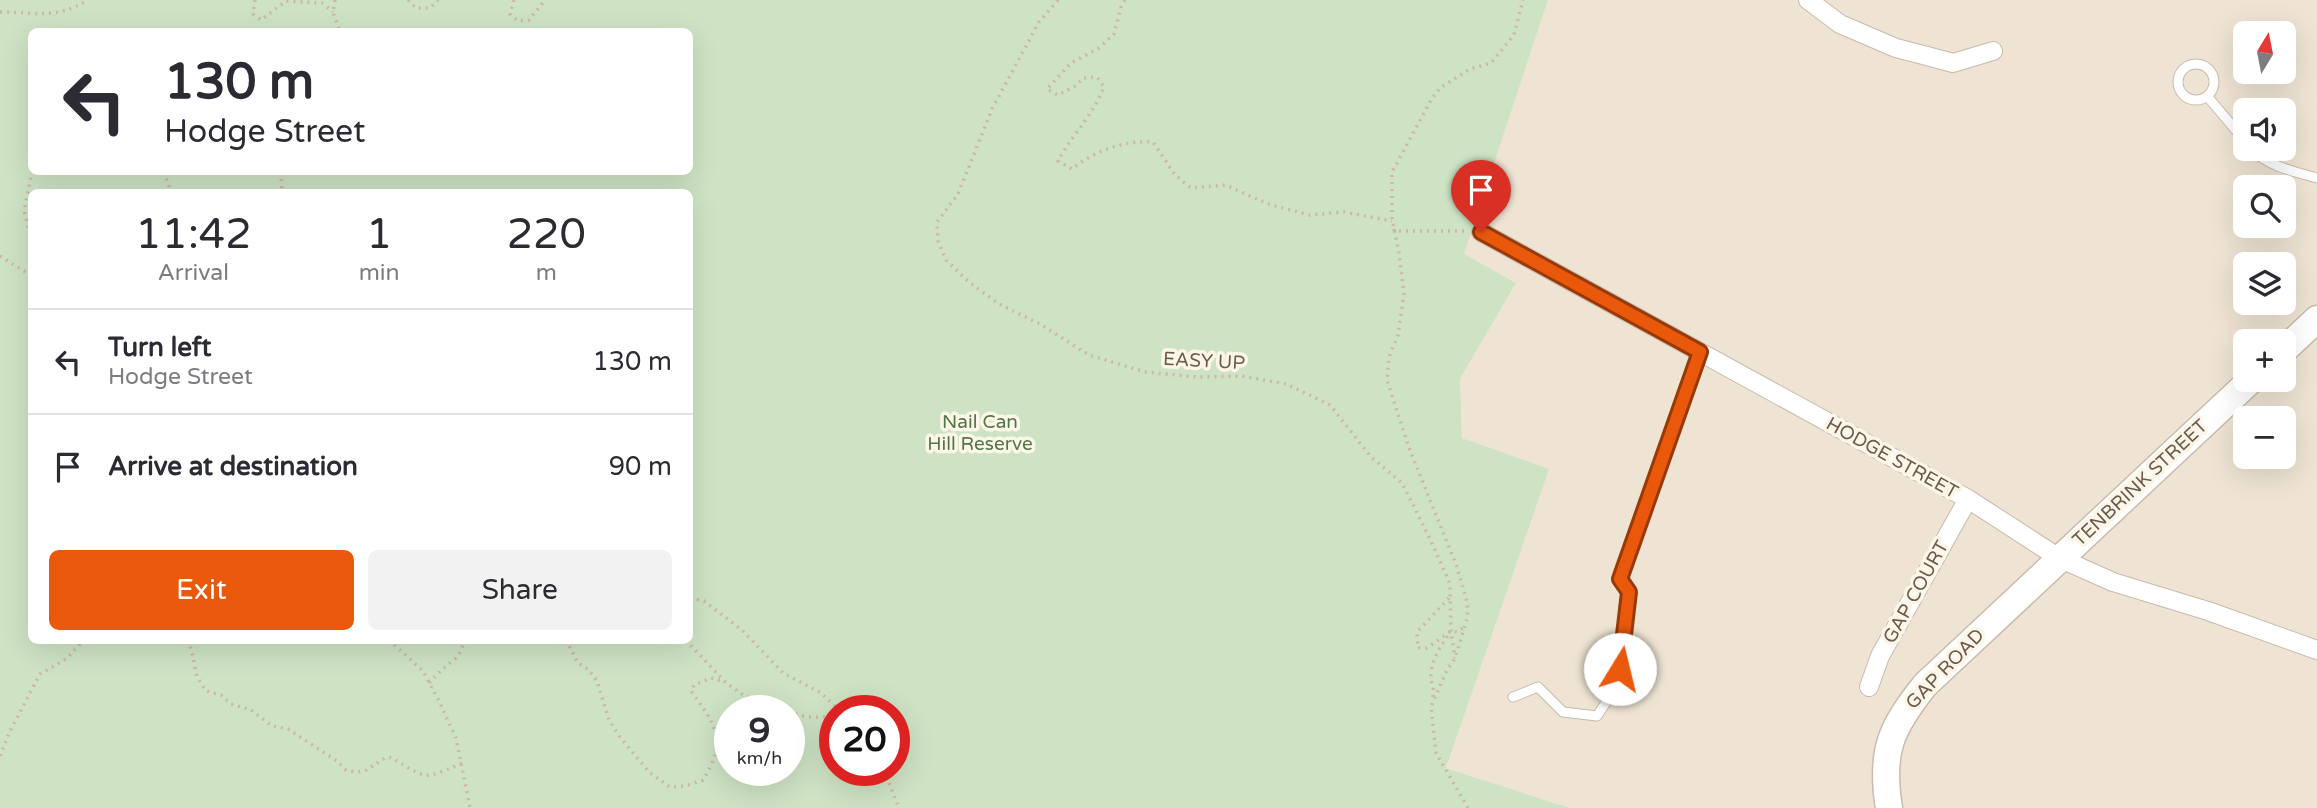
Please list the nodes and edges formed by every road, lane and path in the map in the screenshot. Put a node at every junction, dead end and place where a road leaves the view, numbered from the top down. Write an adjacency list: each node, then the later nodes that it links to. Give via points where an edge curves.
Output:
1 (88, 0): 12 (path, via 68,11 46,15)
2 (255, 0): 13 (path, via 253,14 261,20 286,1 322,3)
3 (335, 0): 13 (path)
4 (408, 0): 5 (path, via 416,8 429,8)
5 (438, 0)
6 (514, 0): 7 (path, via 510,14 519,20 528,20)
7 (545, 0)
8 (1058, 0): 32 (path, EASY UP, via 1039,22 992,109 958,194 937,222 946,260 999,304 1089,355 1146,372 1242,376 1286,384 1330,405 1371,457 1402,483 1450,584)
9 (1125, 0): 22 (path, via 1114,34 1071,63 1047,89 1058,95 1083,78 1097,77 1104,87 1096,107 1058,161 1072,170 1088,156 1134,141 1153,142 1175,175 1191,188 1225,185 1271,205 1310,215 1344,212 1392,221)
10 (1523, 0): 22 (path, via 1514,35 1491,62 1469,69 1440,88 1396,161 1392,172)
11 (1808, 0): 15 (street, via 1840,24 1927,56 1953,63)
12 (0, 12)
13 (333, 12): 14 (path)
14 (339, 28)
15 (1993, 51)
16 (2207, 96): 16 (lane, via 2196,100 2181,92 2182,71 2198,64 2208,69 2214,80); 17 (lane)
17 (2233, 127)
18 (2269, 161): 19 (lane)
19 (2317, 178)
20 (28, 192): 21 (path, via 24,211)
21 (28, 226)
22 (1394, 230): 23 (path); 34 (path, via 1404,294 1387,370 1389,392 1457,567 1468,609)
23 (1481, 232): 28 (street, HODGE STREET)
24 (0, 256): 25 (path)
25 (28, 274)
26 (2317, 318): 27 (street)
27 (2296, 338)
28 (1700, 352): 30 (street, HODGE STREET); 49 (lane, via 1620,579 1629,592 1615,689 1597,716 1563,712 1538,687)
29 (2238, 392): 31 (street, TENBRINK STREET)
30 (1968, 499): 31 (street, HODGE STREET); 46 (street, GAP COURT, via 1880,656)
31 (2060, 558): 42 (street, HODGE STREET, via 2113,582); 57 (street, GAP ROAD, via 1946,663 1907,708 1888,748 1885,786)
32 (1450, 597): 35 (path, EASY UP); 35 (path, via 1417,632 1418,648 1427,648)
33 (693, 599): 48 (path, via 704,601 742,630 783,673)
34 (1464, 626): 35 (path); 43 (path)
35 (1451, 631): 43 (path, EASY UP); 50 (path, via 1435,656)
36 (81, 644): 51 (path, via 40,674)
37 (189, 644): 52 (path, via 197,677 206,691 251,710 272,726 289,729 346,771 365,771 389,757 425,775)
38 (394, 644): 45 (path)
39 (462, 644): 45 (path, via 457,658)
40 (568, 644): 44 (path, via 578,663 597,681 603,705 620,737 649,772 670,787 704,780 710,769 717,748 716,731 691,691 711,678)
41 (690, 644): 44 (path)
42 (2317, 650)
43 (1455, 657): 50 (path)
44 (725, 682): 47 (path)
45 (429, 683): 52 (path)
46 (1869, 687)
47 (743, 695)
48 (823, 695)
49 (1513, 697)
50 (1431, 707): 56 (path, via 1436,752)
51 (0, 756)
52 (463, 763): 54 (path)
53 (890, 786): 55 (path)
54 (470, 808)
55 (899, 808)
56 (1468, 808)
57 (1889, 808)

